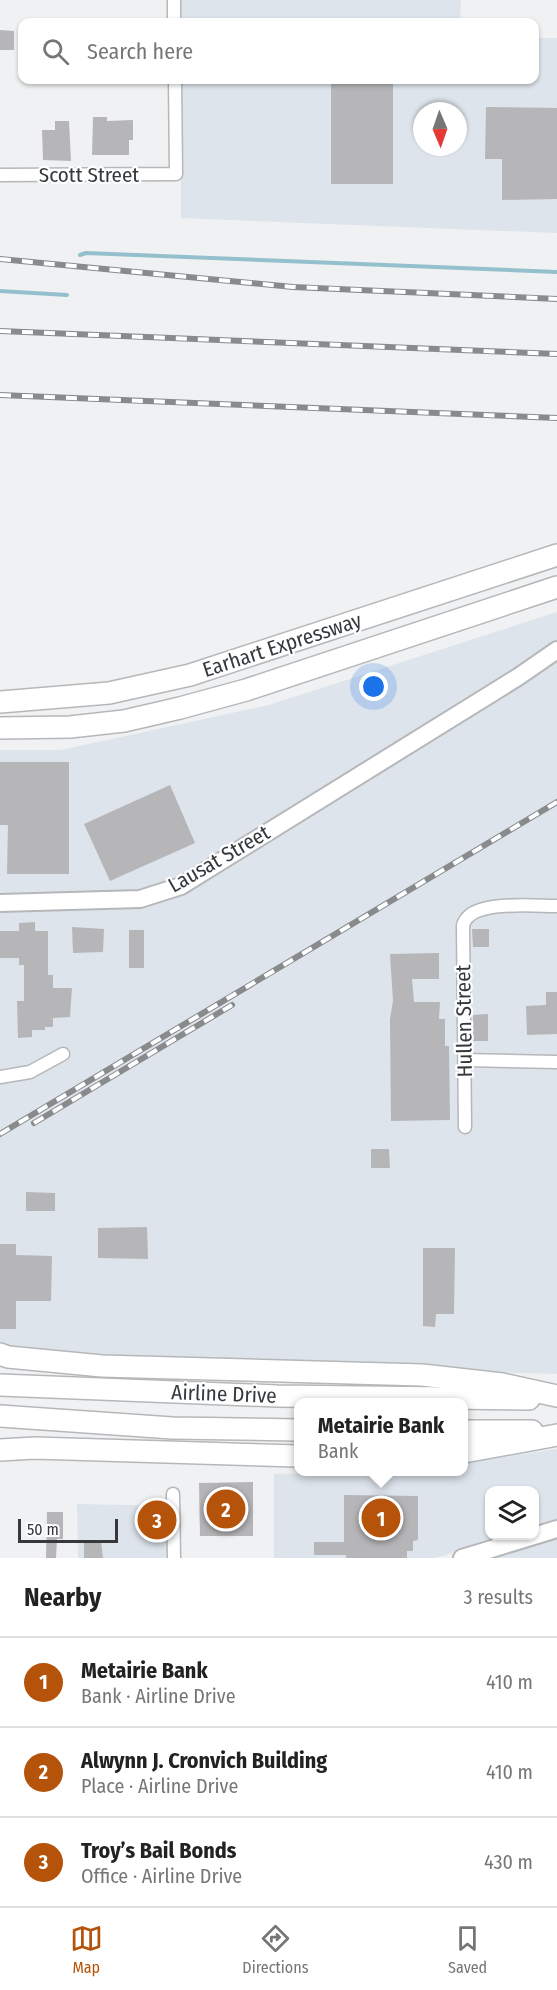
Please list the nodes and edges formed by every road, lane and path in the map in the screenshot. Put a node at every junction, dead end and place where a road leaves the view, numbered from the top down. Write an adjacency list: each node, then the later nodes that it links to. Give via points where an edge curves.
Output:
1 (174, 0): 2 (street)
2 (174, 18)
3 (175, 84): 4 (street, Scott Street, via 176,173)
4 (0, 175)
5 (557, 555): 8 (highway, Earhart Expressway, via 190,675 109,693)
6 (557, 587): 9 (highway, Earhart Expressway, via 246,690 180,708 124,721 70,727)
7 (557, 650): 10 (street, Lausat Street, via 181,886 140,899)
8 (0, 702)
9 (0, 728)
10 (0, 903)
11 (557, 906): 13 (street, Hullen Street, via 498,907 478,910 467,917 462,934)
12 (63, 1054): 15 (street, via 30,1072)
13 (465, 1060): 14 (street); 16 (street, Hullen Street)
14 (557, 1062)
15 (0, 1077)
16 (465, 1127)
17 (0, 1354): 19 (highway, via 102,1366 422,1375 502,1384)
18 (0, 1385): 19 (highway, Airline Drive, via 277,1396)
19 (557, 1397)
20 (0, 1416): 21 (highway, Airline Drive, via 172,1428)
21 (294, 1430)
22 (468, 1431): 23 (highway)
23 (557, 1433): 25 (highway)
24 (0, 1450): 26 (highway)
25 (468, 1451)
26 (294, 1456)
27 (173, 1494): 30 (street)
28 (557, 1529): 29 (street)
29 (468, 1557)
30 (174, 1558)

